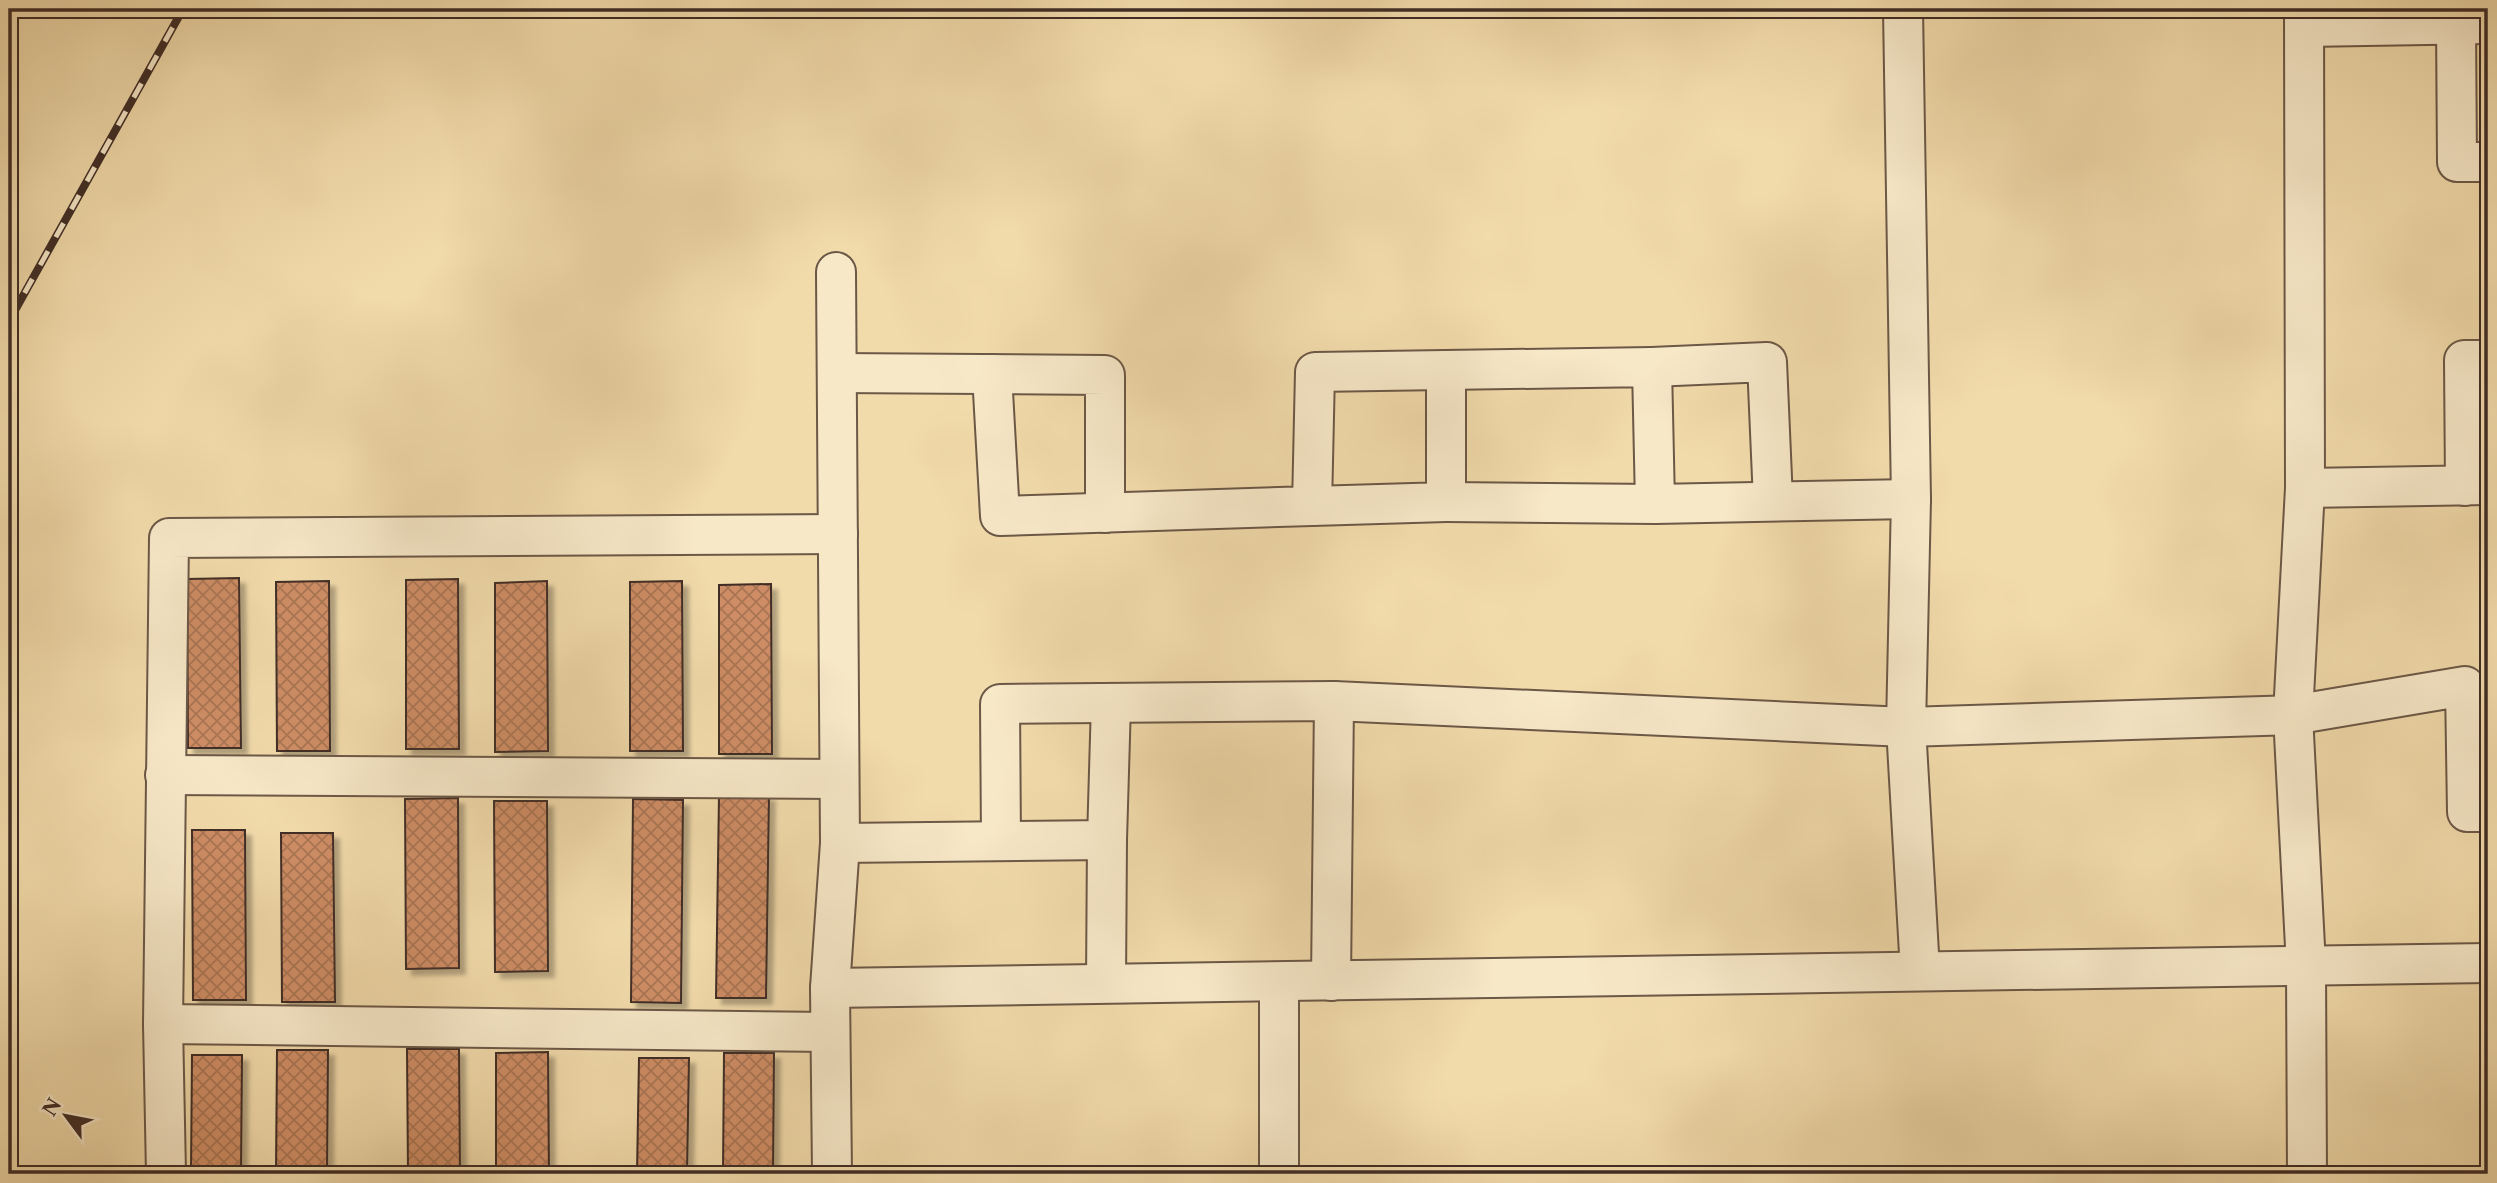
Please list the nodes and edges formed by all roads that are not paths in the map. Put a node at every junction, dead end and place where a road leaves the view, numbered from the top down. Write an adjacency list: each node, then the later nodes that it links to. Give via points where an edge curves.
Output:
1 (1903, 9): 13 (street)
2 (2305, 18): 3 (street); 12 (street)
3 (2472, 24): 4 (street, via 2457,162)
4 (2488, 162)
5 (836, 272): 9 (street)
6 (2488, 360): 11 (street, via 2463,360)
7 (1652, 367): 8 (street); 14 (street, via 1767,362); 16 (street)
8 (1446, 370): 15 (street); 17 (street, via 1315,372)
9 (837, 373): 10 (street); 19 (street)
10 (992, 374): 18 (street, via 1000,516); 18 (street, via 1105,375)
11 (2477, 486): 12 (street)
12 (2305, 488): 23 (street)
13 (1911, 499): 14 (street); 24 (street)
14 (1773, 501): 16 (street)
15 (1446, 502): 16 (street); 17 (street)
16 (1655, 504)
17 (1312, 506): 18 (street)
18 (1105, 513)
19 (838, 534): 25 (street, via 169,538); 26 (street)
20 (2477, 686): 23 (street); 27 (street, via 2467,812)
21 (1334, 701): 22 (street); 24 (street); 34 (street)
22 (1111, 703): 28 (street); 29 (street, via 1000,704)
23 (2293, 715): 24 (street); 32 (street)
24 (1906, 727): 33 (street)
25 (165, 775): 26 (street); 38 (street)
26 (839, 779): 30 (street)
27 (2488, 812)
28 (1107, 840): 29 (street); 36 (street)
29 (1001, 841): 30 (street)
30 (840, 844): 37 (street)
31 (2488, 963): 32 (street)
32 (2306, 965): 33 (street); 43 (street)
33 (1920, 971): 34 (street)
34 (1331, 981): 35 (street)
35 (1279, 982): 36 (street); 42 (street)
36 (1106, 984): 37 (street)
37 (830, 988): 39 (street)
38 (163, 1024): 39 (street); 40 (street)
39 (830, 1032): 41 (street)
40 (166, 1174)
41 (832, 1174)
42 (1279, 1174)
43 (2307, 1174)

